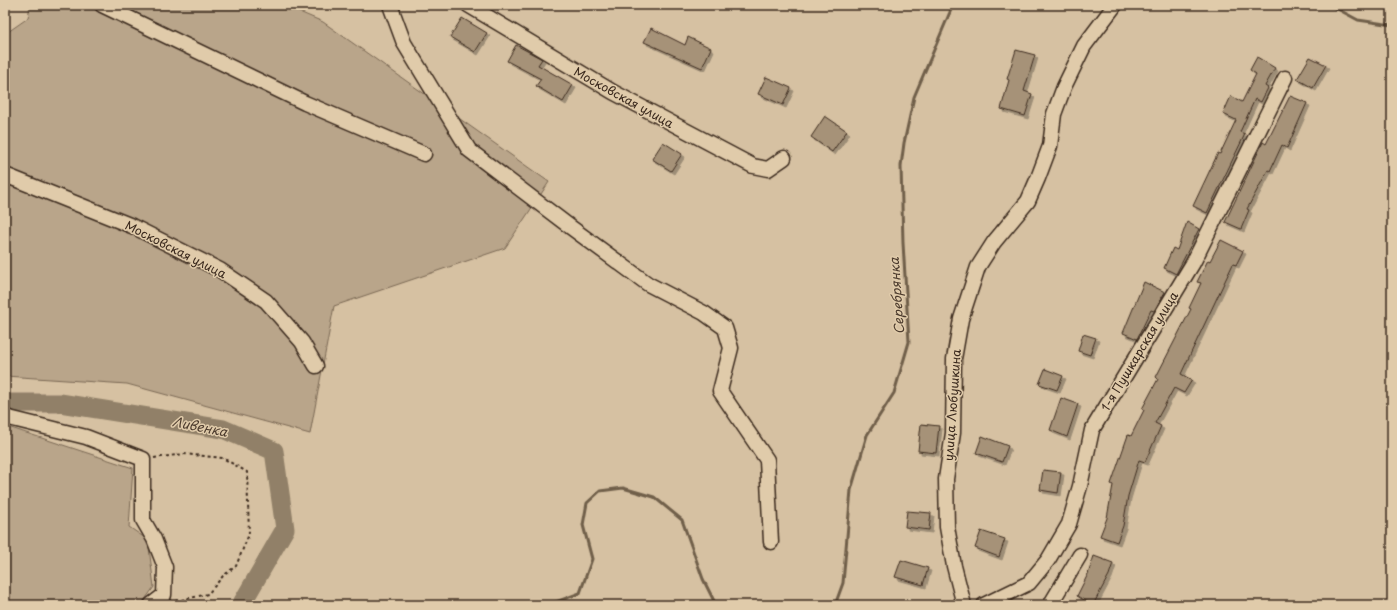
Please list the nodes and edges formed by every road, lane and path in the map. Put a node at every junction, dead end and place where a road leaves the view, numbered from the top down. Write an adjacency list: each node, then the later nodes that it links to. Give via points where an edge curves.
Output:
1 (102, 5): 6 (street, via 305,103)
2 (390, 5): 12 (street, via 404,43 469,150 648,284 704,313 725,328 731,348 720,391 767,460)
3 (468, 5): 7 (street, Московская улица, via 613,92 754,166 768,169)
4 (1115, 5): 16 (street, улица Любушкина, via 1084,46 1054,114 1050,146 1028,201 994,242 978,267 961,319 954,359 953,433 946,479 947,527)
5 (1285, 78): 17 (street, 1-я Пушкарская улица, via 1193,263 1092,430 1069,524 1048,560 1029,583)
6 (424, 154)
7 (784, 158)
8 (5, 175): 9 (street, Московская улица, via 132,226 220,270 266,301 302,342)
9 (316, 366)
10 (5, 417): 11 (street, via 86,437)
11 (143, 459): 14 (street, via 143,520 154,538 165,566); 14 (path, via 184,454 223,458 247,472 250,534 236,566 223,576 208,594 177,601)
12 (771, 542)
13 (1080, 555): 18 (street)
14 (164, 595): 15 (street)
15 (151, 605)
16 (964, 605)
17 (984, 605)
18 (1050, 605)

